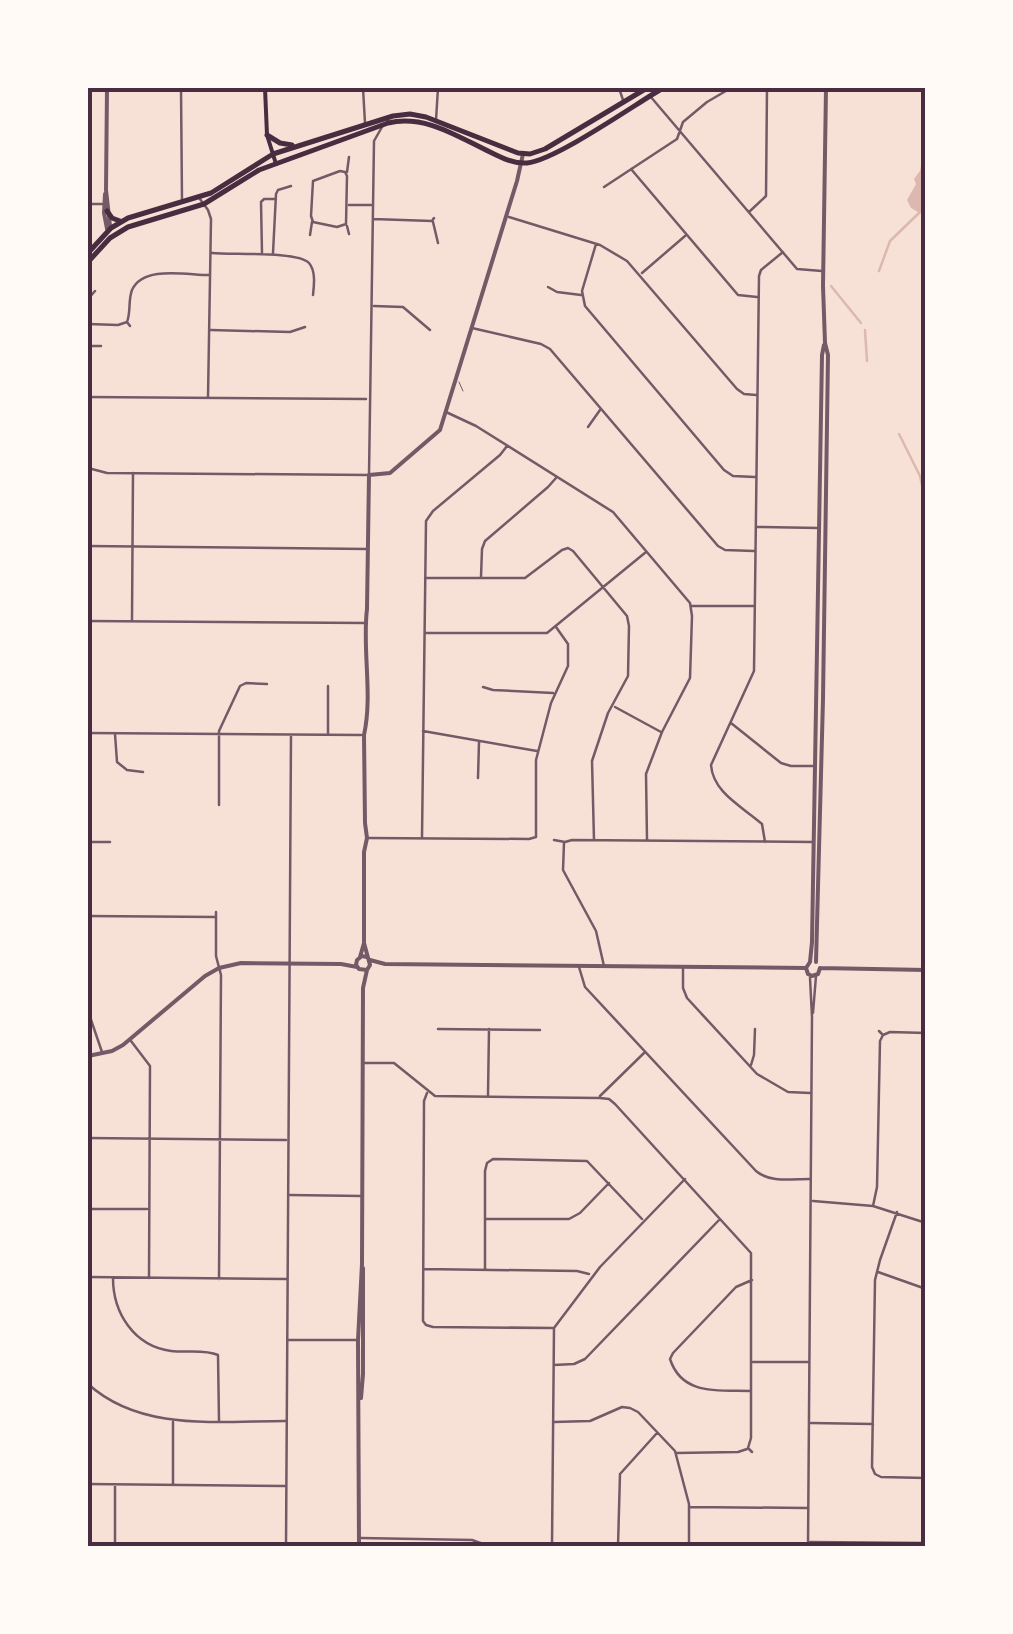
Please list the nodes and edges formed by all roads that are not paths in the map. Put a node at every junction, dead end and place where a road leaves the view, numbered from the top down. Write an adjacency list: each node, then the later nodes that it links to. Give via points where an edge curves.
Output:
1 (108, 88): 36 (street)
2 (181, 88): 32 (street)
3 (264, 88): 18 (main road)
4 (364, 88): 16 (street)
5 (438, 88): 14 (street)
6 (619, 88): 13 (street)
7 (646, 88): 12 (street); 13 (highway)
8 (663, 88): 12 (highway)
9 (731, 88): 17 (street, via 686,119)
10 (768, 88): 37 (street, via 766,196)
11 (826, 88): 55 (street)
12 (650, 96): 17 (street); 25 (highway, via 554,154)
13 (624, 102): 22 (highway, via 545,149)
14 (436, 120): 16 (highway, via 402,114); 22 (highway)
15 (383, 125): 16 (highway); 19 (street); 25 (highway, via 424,122)
16 (365, 128): 19 (street); 20 (highway); 24 (highway)
17 (680, 132): 26 (street); 37 (street)
18 (268, 135): 20 (highway); 21 (main road)
19 (374, 140): 35 (street)
20 (300, 146): 21 (highway)
21 (273, 154): 24 (main road); 31 (highway)
22 (523, 154): 25 (street)
23 (349, 157): 27 (street)
24 (276, 164): 31 (highway)
25 (521, 164): 38 (street)
26 (631, 169): 29 (street); 46 (street)
27 (346, 173): 34 (street); 41 (street, via 311,178)
28 (291, 186): 30 (street, via 278,190)
29 (604, 186)
30 (276, 199): 52 (street); 53 (street, via 261,202)
31 (201, 201): 32 (highway); 43 (highway); 51 (street, via 211,217)
32 (182, 202): 40 (highway)
33 (88, 204): 36 (street)
34 (348, 204): 35 (street); 42 (street)
35 (372, 206): 39 (street)
36 (106, 207): 40 (highway); 43 (street)
37 (748, 212): 50 (street)
38 (506, 216): 48 (street); 67 (street)
39 (372, 220): 47 (street, via 433,220); 64 (street)
40 (120, 221): 43 (highway)
41 (312, 221): 42 (street); 45 (street)
42 (346, 225): 44 (street)
43 (110, 233): 49 (highway); 54 (highway)
44 (348, 234)
45 (310, 235)
46 (686, 235): 56 (street); 62 (street, via 738,295)
47 (438, 243)
48 (596, 244): 56 (street); 61 (street)
49 (88, 252)
50 (782, 252): 55 (street, via 799,270); 62 (street, via 760,272)
51 (210, 253): 53 (street); 57 (street)
52 (273, 253): 53 (street); 60 (street, via 309,263)
53 (262, 254)
54 (88, 262)
55 (823, 271): 88 (street)
56 (640, 275): 74 (street, via 736,389)
57 (210, 276): 65 (street, via 141,279 131,295 129,324); 68 (street)
58 (548, 287): 61 (street)
59 (95, 291): 63 (street)
60 (314, 295)
61 (582, 295): 86 (street, via 590,313 724,470)
62 (758, 297): 74 (street)
63 (88, 298)
64 (373, 306): 69 (street, via 399,306); 77 (street)
65 (88, 324)
66 (304, 328): 68 (street)
67 (472, 328): 72 (street); 78 (street, via 548,347)
68 (210, 330): 76 (street)
69 (430, 330)
70 (88, 346): 71 (street)
71 (101, 346)
72 (456, 380): 73 (lane); 79 (street)
73 (463, 391)
74 (757, 395): 86 (street)
75 (88, 397): 76 (street)
76 (208, 398): 77 (street)
77 (369, 399): 84 (street)
78 (601, 409): 80 (street); 93 (street, via 718,546)
79 (446, 412): 81 (street); 84 (street, via 443,429 390,473)
80 (588, 427)
81 (508, 446): 85 (street); 94 (street, via 429,515)
82 (88, 468): 83 (street)
83 (133, 473): 84 (street); 90 (street)
84 (369, 475): 91 (street)
85 (557, 476): 92 (street, via 619,517); 95 (street, via 485,541)
86 (756, 477): 87 (street)
87 (756, 527): 88 (street); 93 (street)
88 (822, 528): 120 (street); 133 (street)
89 (88, 546): 90 (street)
90 (132, 547): 91 (street); 100 (street)
91 (368, 548): 101 (street)
92 (647, 551): 96 (street); 97 (street)
93 (755, 551): 98 (street)
94 (426, 578): 95 (street); 103 (street)
95 (481, 578): 96 (street, via 525,578 568,548)
96 (604, 588): 102 (street); 108 (street, via 629,622 628,673)
97 (691, 606): 98 (street); 111 (street, via 690,678)
98 (755, 606): 109 (street, via 754,671)
99 (88, 621): 100 (street)
100 (132, 621): 101 (street)
101 (365, 623): 117 (street)
102 (556, 626): 103 (street, via 540,635); 107 (street, via 568,644 569,663)
103 (424, 633): 110 (street)
104 (267, 684): 114 (street, via 238,688)
105 (328, 686): 116 (street)
106 (483, 687): 107 (street)
107 (555, 693): 119 (street)
108 (612, 706): 111 (street); 127 (street, via 592,761)
109 (730, 722): 120 (street, via 782,763); 132 (street, via 712,777 762,824)
110 (423, 731): 118 (street); 125 (street)
111 (662, 732): 128 (street, via 645,778)
112 (88, 733): 113 (street)
113 (115, 733): 114 (street); 121 (street, via 117,762)
114 (219, 734): 115 (street); 123 (street)
115 (291, 734): 116 (street); 137 (street)
116 (328, 735): 117 (street)
117 (364, 735): 124 (street)
118 (479, 740): 119 (street); 122 (street)
119 (538, 751): 125 (street, via 536,837)
120 (816, 766): 133 (street)
121 (143, 772)
122 (478, 778)
123 (219, 805)
124 (367, 838): 125 (street); 135 (street)
125 (422, 838)
126 (554, 840): 131 (street)
127 (594, 840): 128 (street); 131 (street)
128 (647, 840): 132 (street)
129 (88, 842): 130 (street)
130 (110, 842)
131 (564, 842): 141 (street, via 562,870 596,931)
132 (765, 842): 133 (street)
133 (817, 842): 136 (street)
134 (88, 916): 143 (street, via 216,914)
135 (364, 943): 138 (street); 139 (street)
136 (813, 962): 144 (street); 145 (street)
137 (290, 963): 138 (street); 143 (street); 168 (street)
138 (358, 963): 139 (street); 139 (street); 148 (street)
139 (368, 964): 140 (street); 148 (street)
140 (579, 966): 141 (street); 156 (street, via 583,985)
141 (604, 966): 142 (street)
142 (683, 967): 144 (street); 160 (street, via 687,998)
143 (219, 968): 155 (street); 167 (street)
144 (806, 968): 147 (street)
145 (820, 968): 146 (street); 147 (street)
146 (926, 970)
147 (813, 975): 162 (street)
148 (363, 988): 159 (street)
149 (88, 1011): 157 (street)
150 (438, 1029): 152 (street)
151 (755, 1029): 160 (street)
152 (489, 1030): 153 (street); 163 (street)
153 (540, 1030)
154 (926, 1033): 175 (street, via 881,1033)
155 (130, 1040): 157 (street); 166 (street, via 150,1066)
156 (644, 1052): 164 (street); 169 (street, via 760,1174)
157 (102, 1053): 158 (street)
158 (88, 1056)
159 (363, 1063): 161 (street, via 394,1063); 173 (street)
160 (750, 1067): 162 (street, via 785,1091)
161 (428, 1092): 163 (street); 184 (street)
162 (812, 1093): 169 (street)
163 (488, 1097): 164 (street)
164 (600, 1098): 170 (street, via 613,1102)
165 (88, 1138): 166 (street)
166 (150, 1139): 167 (street); 177 (street)
167 (220, 1140): 168 (street); 191 (street)
168 (289, 1140): 172 (street)
169 (811, 1178): 174 (street)
170 (685, 1179): 179 (street); 181 (street)
171 (609, 1183): 180 (street, via 569,1219); 180 (street, via 584,1160 493,1159 485,1172); 181 (street)
172 (288, 1195): 173 (street); 192 (street)
173 (362, 1196): 183 (street)
174 (811, 1201): 175 (street); 199 (street)
175 (874, 1206): 178 (street)
176 (88, 1209): 177 (street)
177 (148, 1210): 190 (street)
178 (898, 1212): 182 (street); 186 (street)
179 (721, 1218): 193 (street, via 749,1250); 200 (street, via 585,1359)
180 (484, 1219): 185 (street)
181 (644, 1220): 187 (street)
182 (926, 1223)
183 (362, 1264): 197 (street); 203 (street)
184 (422, 1270): 185 (street); 195 (street, via 424,1324)
185 (485, 1270): 187 (street)
186 (876, 1272): 194 (street); 209 (street)
187 (592, 1276): 195 (street)
188 (88, 1278): 189 (street)
189 (114, 1278): 190 (street); 205 (street, via 119,1311 142,1340 165,1350 218,1355)
190 (148, 1278): 191 (street)
191 (219, 1278): 192 (street)
192 (288, 1279): 196 (street)
193 (752, 1280): 198 (street); 202 (street, via 736,1287 670,1360 696,1388)
194 (926, 1289)
195 (554, 1328): 200 (street)
196 (287, 1340): 197 (street); 206 (street)
197 (358, 1340): 203 (street)
198 (752, 1362): 199 (street); 202 (street)
199 (810, 1362): 208 (street)
200 (552, 1365): 207 (street)
201 (88, 1384): 204 (street, via 124,1408)
202 (752, 1390): 211 (street, via 750,1450)
203 (360, 1402): 219 (street)
204 (173, 1420): 205 (street); 215 (street)
205 (218, 1421): 206 (street)
206 (286, 1422): 216 (street)
207 (552, 1422): 210 (street, via 585,1422 626,1408); 228 (street)
208 (809, 1423): 209 (street); 218 (street)
209 (872, 1424): 212 (street, via 873,1476)
210 (658, 1432): 211 (street); 229 (street, via 620,1474)
211 (675, 1453): 217 (street)
212 (926, 1478)
213 (88, 1484): 214 (street)
214 (115, 1484): 215 (street); 224 (street)
215 (173, 1485): 216 (street)
216 (286, 1486): 225 (street)
217 (689, 1507): 218 (street); 230 (street)
218 (809, 1508): 222 (street)
219 (359, 1538): 220 (street); 226 (street)
220 (432, 1539): 223 (street); 227 (street)
221 (926, 1543): 222 (street)
222 (808, 1544)
223 (432, 1545)
224 (115, 1546)
225 (286, 1546)
226 (359, 1546)
227 (489, 1546)
228 (552, 1546)
229 (618, 1546)
230 (689, 1546)

